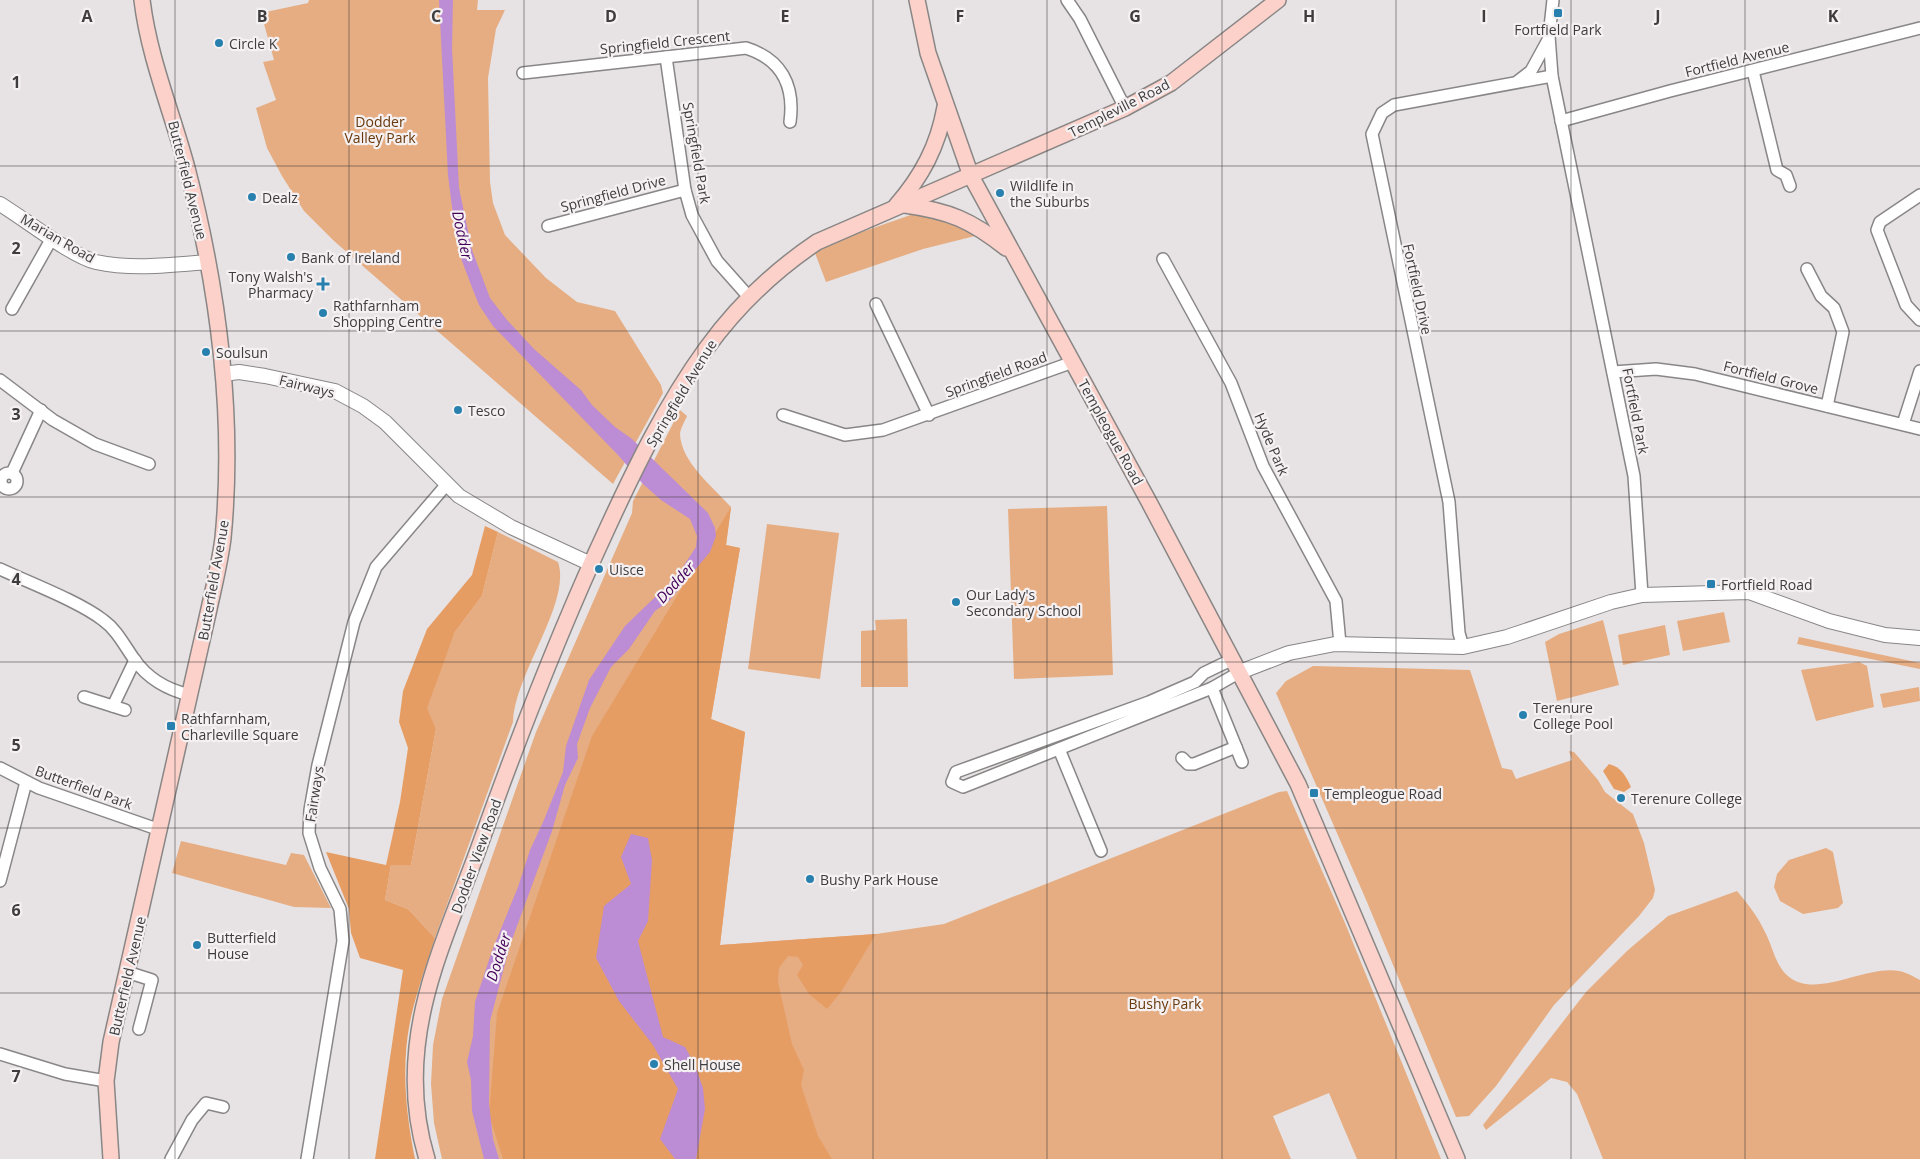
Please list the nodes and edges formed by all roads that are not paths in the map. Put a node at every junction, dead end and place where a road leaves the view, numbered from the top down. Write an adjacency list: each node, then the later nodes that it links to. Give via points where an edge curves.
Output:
1 (142, 0): 27 (main road, Butterfield Avenue, via 147,31 187,168)
2 (917, 0): 13 (main road, Templeogue Road, via 928,54)
3 (1067, 0): 14 (street)
4 (1278, 0): 14 (main road, Templeville Road, via 1171,83)
5 (1553, 0): 7 (street, Fortfield Park)
6 (1920, 28): 9 (street, Fortfield Avenue)
7 (1549, 36): 11 (street, Fortfield Park); 12 (street, via 1531,72)
8 (666, 57): 10 (street, Springfield Crescent); 16 (street, Springfield Crescent, via 746,48 762,53 783,74 792,102); 19 (street, Springfield Park)
9 (1753, 70): 15 (street, Fortfield Avenue); 18 (street, via 1777,170 1786,175)
10 (523, 73)
11 (1552, 76): 12 (street, Fortfield Drive); 15 (street, Fortfield Park)
12 (1517, 82): 52 (street, Fortfield Drive, via 1394,105 1382,113 1372,134 1449,502 1459,633)
13 (945, 106): 17 (main road, Templeogue Road); 22 (main road, via 941,130 922,172)
14 (1125, 108): 17 (main road, Templeville Road)
15 (1561, 121): 35 (street, Fortfield Park)
16 (790, 122)
17 (971, 176): 22 (main road, Springfield Avenue); 25 (main road, Templeogue Road)
18 (1790, 186)
19 (685, 190): 23 (street, Springfield Drive); 29 (street, Springfield Park, via 704,241)
20 (1920, 196): 32 (street, via 1880,222 1877,230 1906,305)
21 (0, 204): 24 (street, Marian Road)
22 (898, 207): 25 (main road, via 926,208 970,222); 29 (main road, Springfield Avenue, via 817,242)
23 (548, 226)
24 (52, 238): 27 (street, Marian Road, via 95,262 164,266); 31 (street)
25 (1012, 253): 33 (main road, Templeogue Road)
26 (1163, 259): 51 (street, Hyde Park, via 1231,383 1263,466 1336,601)
27 (208, 262): 36 (main road, Butterfield Avenue)
28 (1807, 269): 38 (street, via 1821,296 1834,308 1844,332)
29 (749, 297): 47 (main road, Springfield Avenue, via 704,351 650,443)
30 (876, 304): 41 (street)
31 (12, 309)
32 (1920, 320)
33 (1073, 362): 41 (street, Springfield Road); 54 (main road, Templeogue Road)
34 (1920, 371): 42 (street)
35 (1613, 372): 38 (street, Fortfield Grove, via 1656,370 1695,374); 49 (street, Fortfield Park, via 1634,476)
36 (223, 374): 45 (street, Fairways, via 239,372 335,391 386,422); 56 (main road, Butterfield Avenue, via 226,488 222,541)
37 (0, 380): 39 (street)
38 (1827, 406): 42 (street, Fortfield Grove)
39 (41, 410): 44 (street, via 95,444); 46 (street, via 12,473 2,477)
40 (783, 415): 41 (street, Springfield Road, via 845,435 883,430)
41 (929, 415)
42 (1903, 424): 43 (street, Fortfield Grove)
43 (1920, 429)
44 (149, 464)
45 (447, 484): 47 (street, Fairways, via 459,496 511,528); 76 (street, Fairways, via 376,567 354,622 318,765 309,833 320,868 340,910 343,941)
46 (2, 493)
47 (591, 564): 77 (main road, Dodder View Road, via 511,756 428,993 415,1072 419,1124)
48 (0, 569): 53 (street, via 102,618 119,635)
49 (1642, 595): 50 (street, via 1749,592 1829,621 1885,635); 52 (street)
50 (1920, 638)
51 (1340, 644): 52 (street); 54 (street)
52 (1463, 647)
53 (135, 660): 56 (street, via 151,675); 58 (street)
54 (1236, 666): 55 (street); 61 (street, via 1204,673 1196,682 1149,702 956,772 952,782 964,787); 78 (main road, Templeogue Road, via 1298,784)
55 (1212, 688): 60 (street); 61 (street)
56 (190, 694): 66 (main road, Butterfield Avenue)
57 (84, 697): 58 (street)
58 (113, 706): 59 (street)
59 (125, 710)
60 (1236, 747): 62 (street, via 1194,764 1188,764); 63 (street)
61 (1059, 749): 67 (street)
62 (1182, 758)
63 (1242, 762)
64 (0, 768): 65 (street, Butterfield Park)
65 (26, 782): 66 (street, Butterfield Park, via 88,807); 68 (street)
66 (160, 830): 69 (main road, Butterfield Avenue)
67 (1101, 851)
68 (0, 881)
69 (127, 972): 70 (street, via 152,980); 72 (main road, Butterfield Avenue)
70 (139, 1029)
71 (0, 1054): 72 (street, via 65,1074)
72 (106, 1081): 74 (main road, Butterfield Avenue)
73 (224, 1107): 75 (street, via 206,1103 192,1120)
74 (111, 1159)
75 (171, 1159)
76 (307, 1159)
77 (427, 1159)
78 (1457, 1159)

